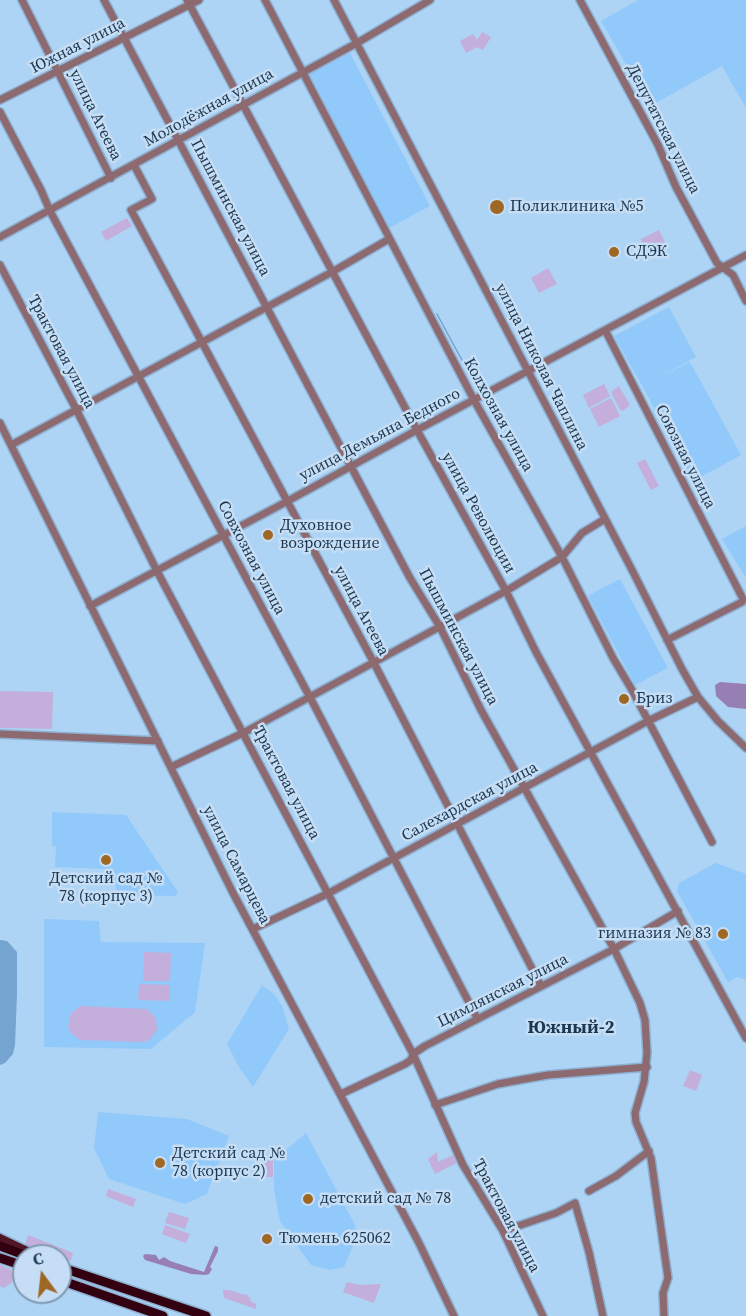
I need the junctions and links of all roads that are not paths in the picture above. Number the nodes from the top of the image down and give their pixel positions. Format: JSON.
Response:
{"nodes":[{"id":1,"x":22,"y":0,"type":"edge"},
{"id":2,"x":104,"y":0,"type":"edge"},
{"id":3,"x":200,"y":0,"type":"edge"},
{"id":4,"x":265,"y":0,"type":"edge"},
{"id":5,"x":334,"y":0,"type":"edge"},
{"id":6,"x":580,"y":0,"type":"edge"},
{"id":7,"x":426,"y":1,"type":"edge"},
{"id":8,"x":188,"y":2,"type":"edge"},
{"id":9,"x":124,"y":38,"type":"junction"},
{"id":10,"x":357,"y":43,"type":"junction"},
{"id":11,"x":59,"y":71,"type":"junction"},
{"id":12,"x":302,"y":72,"type":"junction"},
{"id":13,"x":0,"y":100,"type":"edge"},
{"id":14,"x":242,"y":105,"type":"junction"},
{"id":15,"x":0,"y":112,"type":"edge"},
{"id":16,"x":178,"y":140,"type":"junction"},
{"id":17,"x":134,"y":165,"type":"junction"},
{"id":18,"x":111,"y":178,"type":"junction"},
{"id":19,"x":50,"y":211,"type":"junction"},
{"id":20,"x":0,"y":237,"type":"edge"},
{"id":21,"x":389,"y":239,"type":"junction"},
{"id":22,"x":746,"y":255,"type":"edge"},
{"id":23,"x":0,"y":265,"type":"edge"},
{"id":24,"x":724,"y":267,"type":"junction"},
{"id":25,"x":332,"y":272,"type":"junction"},
{"id":26,"x":746,"y":301,"type":"edge"},
{"id":27,"x":267,"y":306,"type":"junction"},
{"id":28,"x":605,"y":330,"type":"junction"},
{"id":29,"x":203,"y":341,"type":"junction"},
{"id":30,"x":529,"y":372,"type":"junction"},
{"id":31,"x":139,"y":375,"type":"junction"},
{"id":32,"x":474,"y":400,"type":"junction"},
{"id":33,"x":76,"y":409,"type":"junction"},
{"id":34,"x":0,"y":423,"type":"edge"},
{"id":35,"x":417,"y":429,"type":"junction"},
{"id":36,"x":11,"y":445,"type":"junction"},
{"id":37,"x":351,"y":465,"type":"junction"},
{"id":38,"x":286,"y":502,"type":"junction"},
{"id":39,"x":605,"y":519,"type":"junction"},
{"id":40,"x":223,"y":536,"type":"junction"},
{"id":41,"x":562,"y":556,"type":"junction"},
{"id":42,"x":157,"y":571,"type":"junction"},
{"id":43,"x":506,"y":591,"type":"junction"},
{"id":44,"x":90,"y":606,"type":"junction"},
{"id":45,"x":440,"y":627,"type":"junction"},
{"id":46,"x":667,"y":640,"type":"junction"},
{"id":47,"x":374,"y":663,"type":"junction"},
{"id":48,"x":310,"y":697,"type":"junction"},
{"id":49,"x":698,"y":697,"type":"junction"},
{"id":50,"x":648,"y":721,"type":"junction"},
{"id":51,"x":243,"y":733,"type":"junction"},
{"id":52,"x":0,"y":734,"type":"edge"},
{"id":53,"x":737,"y":738,"type":"junction"},
{"id":54,"x":746,"y":739,"type":"edge"},
{"id":55,"x":158,"y":741,"type":"junction"},
{"id":56,"x":746,"y":748,"type":"edge"},
{"id":57,"x":591,"y":753,"type":"junction"},
{"id":58,"x":171,"y":767,"type":"junction"},
{"id":59,"x":525,"y":789,"type":"junction"},
{"id":60,"x":458,"y":825,"type":"junction"},
{"id":61,"x":712,"y":842,"type":"dead end"},
{"id":62,"x":394,"y":858,"type":"junction"},
{"id":63,"x":329,"y":893,"type":"junction"},
{"id":64,"x":678,"y":911,"type":"junction"},
{"id":65,"x":253,"y":929,"type":"junction"},
{"id":66,"x":614,"y":949,"type":"junction"},
{"id":67,"x":542,"y":986,"type":"junction"},
{"id":68,"x":477,"y":1018,"type":"junction"},
{"id":69,"x":746,"y":1038,"type":"edge"},
{"id":70,"x":413,"y":1054,"type":"junction"},
{"id":71,"x":647,"y":1067,"type":"junction"},
{"id":72,"x":341,"y":1094,"type":"junction"},
{"id":73,"x":435,"y":1105,"type":"junction"},
{"id":74,"x":649,"y":1151,"type":"junction"},
{"id":75,"x":589,"y":1191,"type":"dead end"},
{"id":76,"x":503,"y":1232,"type":"junction"},
{"id":77,"x":72,"y":1271,"type":"edge"},
{"id":78,"x":72,"y":1284,"type":"edge"},
{"id":79,"x":163,"y":1316,"type":"edge"},
{"id":80,"x":206,"y":1316,"type":"edge"},
{"id":81,"x":454,"y":1316,"type":"edge"},
{"id":82,"x":543,"y":1316,"type":"edge"},
{"id":83,"x":603,"y":1316,"type":"edge"},
{"id":84,"x":664,"y":1316,"type":"edge"}],
"edges":[{"from":1,"to":11,"type":"street","name":"улица Агеева"},
{"from":2,"to":9,"type":"street","name":"Пышминская улица"},
{"from":3,"to":8,"type":"street","name":"Южная улица"},
{"from":4,"to":12,"type":"street","name":"Колхозная улица"},
{"from":5,"to":10,"type":"street","name":"улица Николая Чаплина"},
{"from":6,"to":24,"type":"street","name":"Депутатская улица"},
{"from":7,"to":10,"type":"street","name":"Молодёжная улица"},
{"from":8,"to":9,"type":"street","name":"Южная улица"},
{"from":8,"to":14,"type":"street","name":"улица Революции"},
{"from":9,"to":11,"type":"street","name":"Южная улица"},
{"from":9,"to":16,"type":"street","name":"Пышминская улица"},
{"from":10,"to":12,"type":"street","name":"Молодёжная улица"},
{"from":10,"to":30,"type":"street","name":"улица Николая Чаплина"},
{"from":11,"to":13,"type":"street","name":"Южная улица"},
{"from":11,"to":18,"type":"street","name":"улица Агеева"},
{"from":12,"to":14,"type":"street","name":"Молодёжная улица"},
{"from":12,"to":21,"type":"street","name":"Колхозная улица"},
{"from":14,"to":16,"type":"street","name":"Молодёжная улица"},
{"from":14,"to":25,"type":"street","name":"улица Революции"},
{"from":15,"to":19,"type":"street","name":"Совхозная улица"},
{"from":16,"to":17,"type":"street","name":"Молодёжная улица"},
{"from":16,"to":27,"type":"street","name":"Пышминская улица"},
{"from":17,"to":18,"type":"street","name":"Молодёжная улица"},
{"from":17,"to":29,"type":"street","name":"улица Агеева"},
{"from":18,"to":19,"type":"street","name":"Молодёжная улица"},
{"from":19,"to":20,"type":"street","name":"Молодёжная улица"},
{"from":19,"to":31,"type":"street","name":"Совхозная улица"},
{"from":21,"to":25,"type":"street"},
{"from":21,"to":32,"type":"street","name":"Колхозная улица"},
{"from":22,"to":24,"type":"street","name":"улица Демьяна Бедного"},
{"from":23,"to":33,"type":"street","name":"Трактовая улица"},
{"from":24,"to":26,"type":"street","name":"Депутатская улица"},
{"from":24,"to":28,"type":"street","name":"улица Демьяна Бедного"},
{"from":25,"to":27,"type":"street"},
{"from":25,"to":35,"type":"street","name":"улица Революции"},
{"from":27,"to":29,"type":"street"},
{"from":27,"to":37,"type":"street","name":"Пышминская улица"},
{"from":28,"to":30,"type":"street","name":"улица Демьяна Бедного"},
{"from":28,"to":46,"type":"street","name":"Союзная улица"},
{"from":29,"to":31,"type":"street"},
{"from":29,"to":38,"type":"street","name":"улица Агеева"},
{"from":30,"to":32,"type":"street","name":"улица Демьяна Бедного"},
{"from":30,"to":39,"type":"street","name":"улица Николая Чаплина"},
{"from":31,"to":33,"type":"street"},
{"from":31,"to":40,"type":"street","name":"Совхозная улица"},
{"from":32,"to":35,"type":"street","name":"улица Демьяна Бедного"},
{"from":32,"to":41,"type":"street","name":"Колхозная улица"},
{"from":33,"to":36,"type":"street"},
{"from":33,"to":42,"type":"street","name":"Трактовая улица"},
{"from":34,"to":36,"type":"street","name":"улица Самарцева"},
{"from":35,"to":37,"type":"street","name":"улица Демьяна Бедного"},
{"from":35,"to":43,"type":"street","name":"улица Революции"},
{"from":36,"to":44,"type":"street","name":"улица Самарцева"},
{"from":37,"to":38,"type":"street","name":"улица Демьяна Бедного"},
{"from":37,"to":45,"type":"street","name":"Пышминская улица"},
{"from":38,"to":40,"type":"street","name":"улица Демьяна Бедного"},
{"from":38,"to":47,"type":"street","name":"улица Агеева"},
{"from":39,"to":41,"type":"street"},
{"from":39,"to":46,"type":"street","name":"улица Николая Чаплина"},
{"from":40,"to":42,"type":"street","name":"улица Демьяна Бедного"},
{"from":40,"to":48,"type":"street","name":"Совхозная улица"},
{"from":41,"to":43,"type":"street"},
{"from":41,"to":50,"type":"street","name":"Колхозная улица"},
{"from":42,"to":44,"type":"street","name":"улица Демьяна Бедного"},
{"from":42,"to":51,"type":"street","name":"Трактовая улица"},
{"from":43,"to":45,"type":"street"},
{"from":43,"to":57,"type":"street","name":"улица Революции"},
{"from":44,"to":55,"type":"street","name":"улица Самарцева"},
{"from":45,"to":47,"type":"street"},
{"from":45,"to":59,"type":"street","name":"Пышминская улица"},
{"from":46,"to":49,"type":"street","name":"улица Николая Чаплина"},
{"from":47,"to":48,"type":"street"},
{"from":47,"to":60,"type":"street","name":"улица Агеева"},
{"from":48,"to":51,"type":"street"},
{"from":48,"to":62,"type":"street","name":"Совхозная улица"},
{"from":49,"to":50,"type":"street","name":"Салехардская улица"},
{"from":49,"to":53,"type":"street","name":"улица Николая Чаплина"},
{"from":50,"to":57,"type":"street","name":"Салехардская улица"},
{"from":50,"to":61,"type":"street","name":"Колхозная улица"},
{"from":51,"to":58,"type":"street"},
{"from":51,"to":63,"type":"street","name":"Трактовая улица"},
{"from":52,"to":55,"type":"street"},
{"from":53,"to":54,"type":"street"},
{"from":53,"to":56,"type":"street","name":"улица Николая Чаплина"},
{"from":55,"to":58,"type":"street","name":"улица Самарцева"},
{"from":57,"to":59,"type":"street","name":"Салехардская улица"},
{"from":57,"to":64,"type":"street","name":"улица Революции"},
{"from":58,"to":65,"type":"street","name":"улица Самарцева"},
{"from":59,"to":60,"type":"street","name":"Салехардская улица"},
{"from":59,"to":66,"type":"street","name":"Пышминская улица"},
{"from":60,"to":62,"type":"street","name":"Салехардская улица"},
{"from":60,"to":67,"type":"street","name":"улица Агеева"},
{"from":62,"to":63,"type":"street","name":"Салехардская улица"},
{"from":62,"to":68,"type":"street","name":"Совхозная улица"},
{"from":63,"to":65,"type":"street","name":"Салехардская улица"},
{"from":63,"to":70,"type":"street","name":"Трактовая улица"},
{"from":64,"to":66,"type":"street","name":"Цимлянская улица"},
{"from":64,"to":69,"type":"street","name":"улица Революции"},
{"from":65,"to":72,"type":"street","name":"улица Самарцева"},
{"from":66,"to":67,"type":"street","name":"Цимлянская улица"},
{"from":66,"to":71,"type":"street","name":"Пышминская улица"},
{"from":67,"to":68,"type":"street","name":"Цимлянская улица"},
{"from":68,"to":70,"type":"street","name":"Цимлянская улица"},
{"from":70,"to":72,"type":"street","name":"Цимлянская улица"},
{"from":70,"to":73,"type":"street","name":"Трактовая улица"},
{"from":71,"to":73,"type":"street"},
{"from":71,"to":74,"type":"street","name":"Пышминская улица"},
{"from":72,"to":81,"type":"street","name":"улица Самарцева"},
{"from":73,"to":76,"type":"street","name":"Трактовая улица"},
{"from":74,"to":75,"type":"street"},
{"from":74,"to":84,"type":"street","name":"Пышминская улица"},
{"from":76,"to":82,"type":"street","name":"Трактовая улица"},
{"from":76,"to":83,"type":"street"},
{"from":77,"to":80,"type":"highway"},
{"from":78,"to":79,"type":"highway"}]}
